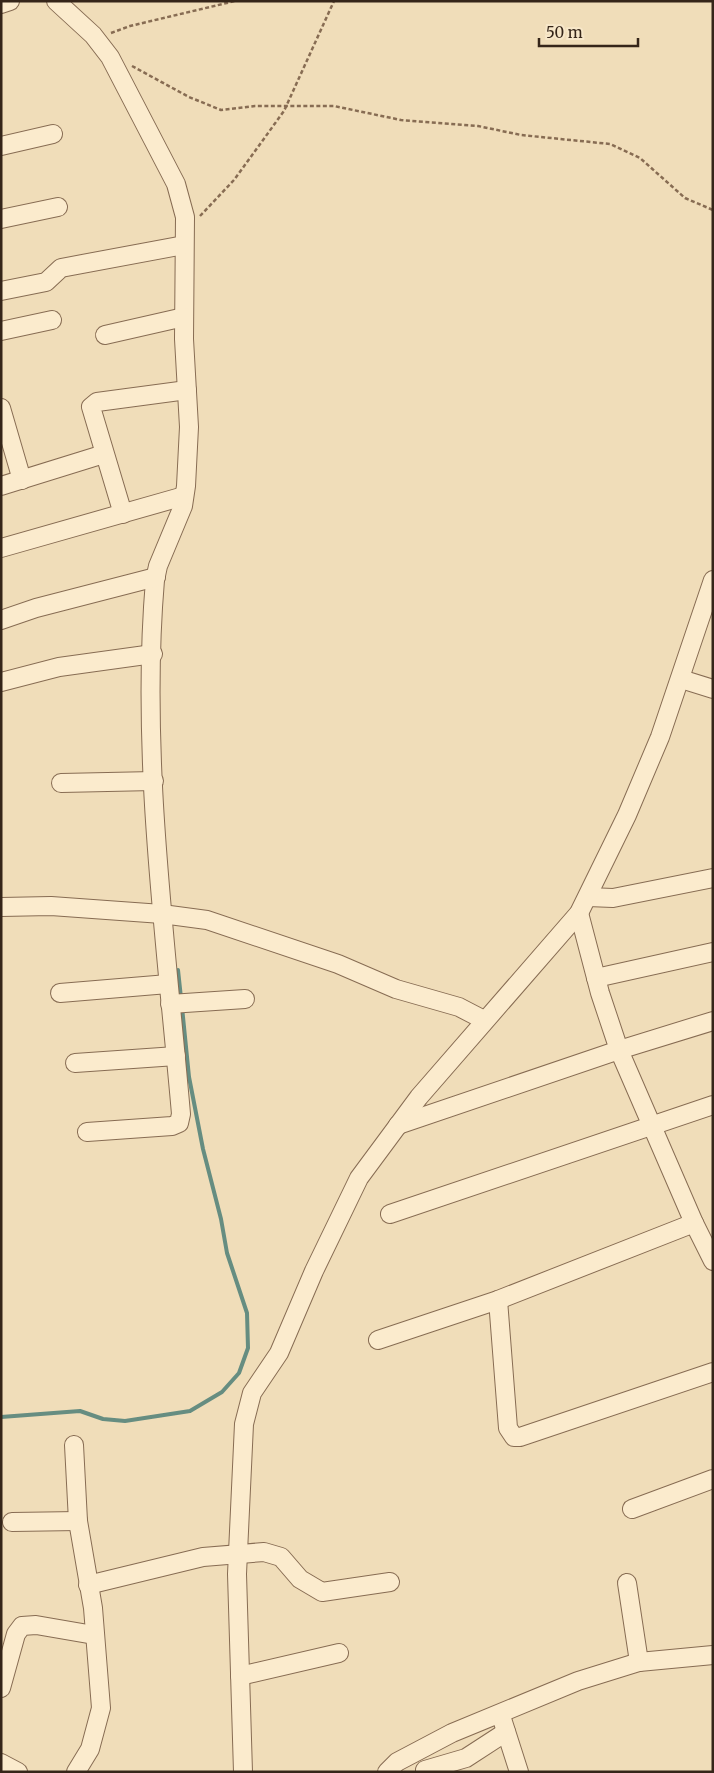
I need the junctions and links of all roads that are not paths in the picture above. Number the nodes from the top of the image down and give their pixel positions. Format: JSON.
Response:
{"nodes":[{"id":1,"x":10,"y":1,"type":"edge"},
{"id":2,"x":56,"y":1,"type":"edge"},
{"id":3,"x":1,"y":4,"type":"edge"},
{"id":4,"x":53,"y":134,"type":"dead end"},
{"id":5,"x":1,"y":146,"type":"edge"},
{"id":6,"x":58,"y":207,"type":"dead end"},
{"id":7,"x":1,"y":219,"type":"edge"},
{"id":8,"x":184,"y":237,"type":"junction"},
{"id":9,"x":1,"y":291,"type":"edge"},
{"id":10,"x":184,"y":317,"type":"junction"},
{"id":11,"x":52,"y":320,"type":"dead end"},
{"id":12,"x":1,"y":331,"type":"edge"},
{"id":13,"x":105,"y":336,"type":"dead end"},
{"id":14,"x":187,"y":390,"type":"junction"},
{"id":15,"x":1,"y":408,"type":"edge"},
{"id":16,"x":104,"y":454,"type":"junction"},
{"id":17,"x":22,"y":480,"type":"junction"},
{"id":18,"x":1,"y":486,"type":"edge"},
{"id":19,"x":184,"y":496,"type":"junction"},
{"id":20,"x":123,"y":514,"type":"junction"},
{"id":21,"x":1,"y":548,"type":"edge"},
{"id":22,"x":156,"y":577,"type":"junction"},
{"id":23,"x":713,"y":580,"type":"edge"},
{"id":24,"x":1,"y":620,"type":"edge"},
{"id":25,"x":153,"y":654,"type":"junction"},
{"id":26,"x":681,"y":679,"type":"junction"},
{"id":27,"x":1,"y":682,"type":"edge"},
{"id":28,"x":713,"y":689,"type":"edge"},
{"id":29,"x":154,"y":781,"type":"junction"},
{"id":30,"x":61,"y":783,"type":"dead end"},
{"id":31,"x":713,"y":878,"type":"edge"},
{"id":32,"x":588,"y":897,"type":"junction"},
{"id":33,"x":1,"y":906,"type":"edge"},
{"id":34,"x":579,"y":913,"type":"junction"},
{"id":35,"x":162,"y":914,"type":"junction"},
{"id":36,"x":713,"y":952,"type":"edge"},
{"id":37,"x":596,"y":978,"type":"junction"},
{"id":38,"x":168,"y":984,"type":"junction"},
{"id":39,"x":60,"y":993,"type":"dead end"},
{"id":40,"x":245,"y":999,"type":"dead end"},
{"id":41,"x":178,"y":1004,"type":"junction"},
{"id":42,"x":484,"y":1020,"type":"junction"},
{"id":43,"x":713,"y":1021,"type":"edge"},
{"id":44,"x":619,"y":1050,"type":"junction"},
{"id":45,"x":176,"y":1056,"type":"junction"},
{"id":46,"x":75,"y":1063,"type":"dead end"},
{"id":47,"x":713,"y":1105,"type":"edge"},
{"id":48,"x":398,"y":1125,"type":"junction"},
{"id":49,"x":653,"y":1126,"type":"junction"},
{"id":50,"x":86,"y":1132,"type":"dead end"},
{"id":51,"x":390,"y":1214,"type":"dead end"},
{"id":52,"x":694,"y":1223,"type":"junction"},
{"id":53,"x":707,"y":1238,"type":"edge"},
{"id":54,"x":713,"y":1261,"type":"edge"},
{"id":55,"x":498,"y":1300,"type":"junction"},
{"id":56,"x":378,"y":1340,"type":"dead end"},
{"id":57,"x":713,"y":1372,"type":"edge"},
{"id":58,"x":74,"y":1445,"type":"dead end"},
{"id":59,"x":713,"y":1478,"type":"edge"},
{"id":60,"x":632,"y":1509,"type":"dead end"},
{"id":61,"x":12,"y":1522,"type":"dead end"},
{"id":62,"x":78,"y":1522,"type":"junction"},
{"id":63,"x":238,"y":1553,"type":"junction"},
{"id":64,"x":390,"y":1582,"type":"dead end"},
{"id":65,"x":627,"y":1582,"type":"dead end"},
{"id":66,"x":88,"y":1585,"type":"junction"},
{"id":67,"x":94,"y":1635,"type":"junction"},
{"id":68,"x":338,"y":1653,"type":"dead end"},
{"id":69,"x":713,"y":1655,"type":"edge"},
{"id":70,"x":639,"y":1662,"type":"junction"},
{"id":71,"x":240,"y":1676,"type":"junction"},
{"id":72,"x":1,"y":1688,"type":"edge"},
{"id":73,"x":499,"y":1712,"type":"junction"},
{"id":74,"x":506,"y":1732,"type":"junction"},
{"id":75,"x":1,"y":1763,"type":"edge"},
{"id":76,"x":425,"y":1770,"type":"dead end"},
{"id":77,"x":18,"y":1772,"type":"edge"},
{"id":78,"x":76,"y":1772,"type":"edge"},
{"id":79,"x":244,"y":1772,"type":"edge"},
{"id":80,"x":387,"y":1772,"type":"edge"},
{"id":81,"x":519,"y":1772,"type":"edge"}],
"edges":[{"from":1,"to":3,"type":"street"},
{"from":2,"to":8,"type":"street"},
{"from":4,"to":5,"type":"street"},
{"from":6,"to":7,"type":"street"},
{"from":8,"to":9,"type":"street"},
{"from":8,"to":10,"type":"street"},
{"from":10,"to":13,"type":"street"},
{"from":10,"to":14,"type":"street"},
{"from":11,"to":12,"type":"street"},
{"from":14,"to":16,"type":"street"},
{"from":14,"to":19,"type":"street"},
{"from":15,"to":17,"type":"street"},
{"from":16,"to":17,"type":"street"},
{"from":16,"to":20,"type":"street"},
{"from":17,"to":18,"type":"street"},
{"from":19,"to":20,"type":"street"},
{"from":19,"to":22,"type":"street"},
{"from":20,"to":21,"type":"street"},
{"from":22,"to":24,"type":"street"},
{"from":22,"to":25,"type":"street"},
{"from":23,"to":26,"type":"street"},
{"from":25,"to":27,"type":"street"},
{"from":25,"to":29,"type":"street"},
{"from":26,"to":28,"type":"street"},
{"from":26,"to":32,"type":"street"},
{"from":29,"to":30,"type":"street"},
{"from":29,"to":35,"type":"street"},
{"from":31,"to":32,"type":"street"},
{"from":32,"to":34,"type":"street"},
{"from":33,"to":35,"type":"street"},
{"from":34,"to":37,"type":"street"},
{"from":34,"to":42,"type":"street"},
{"from":35,"to":38,"type":"street"},
{"from":35,"to":42,"type":"street"},
{"from":36,"to":37,"type":"street"},
{"from":37,"to":44,"type":"street"},
{"from":38,"to":39,"type":"street"},
{"from":38,"to":41,"type":"street"},
{"from":40,"to":41,"type":"street"},
{"from":41,"to":45,"type":"street"},
{"from":42,"to":48,"type":"street"},
{"from":43,"to":44,"type":"street"},
{"from":44,"to":48,"type":"street"},
{"from":44,"to":49,"type":"street"},
{"from":45,"to":46,"type":"street"},
{"from":45,"to":50,"type":"street"},
{"from":47,"to":49,"type":"street"},
{"from":48,"to":63,"type":"street"},
{"from":49,"to":51,"type":"street"},
{"from":49,"to":52,"type":"street"},
{"from":52,"to":53,"type":"street"},
{"from":52,"to":55,"type":"street"},
{"from":53,"to":54,"type":"street"},
{"from":55,"to":56,"type":"street"},
{"from":55,"to":57,"type":"street"},
{"from":58,"to":62,"type":"street"},
{"from":59,"to":60,"type":"street"},
{"from":61,"to":62,"type":"street"},
{"from":62,"to":66,"type":"street"},
{"from":63,"to":64,"type":"street"},
{"from":63,"to":66,"type":"street"},
{"from":63,"to":71,"type":"street"},
{"from":65,"to":70,"type":"street"},
{"from":66,"to":67,"type":"street"},
{"from":67,"to":72,"type":"street"},
{"from":67,"to":78,"type":"street"},
{"from":68,"to":71,"type":"street"},
{"from":69,"to":70,"type":"street"},
{"from":70,"to":73,"type":"street"},
{"from":71,"to":79,"type":"street"},
{"from":73,"to":74,"type":"street"},
{"from":73,"to":80,"type":"street"},
{"from":74,"to":76,"type":"street"},
{"from":74,"to":81,"type":"street"},
{"from":75,"to":77,"type":"street"}]}
